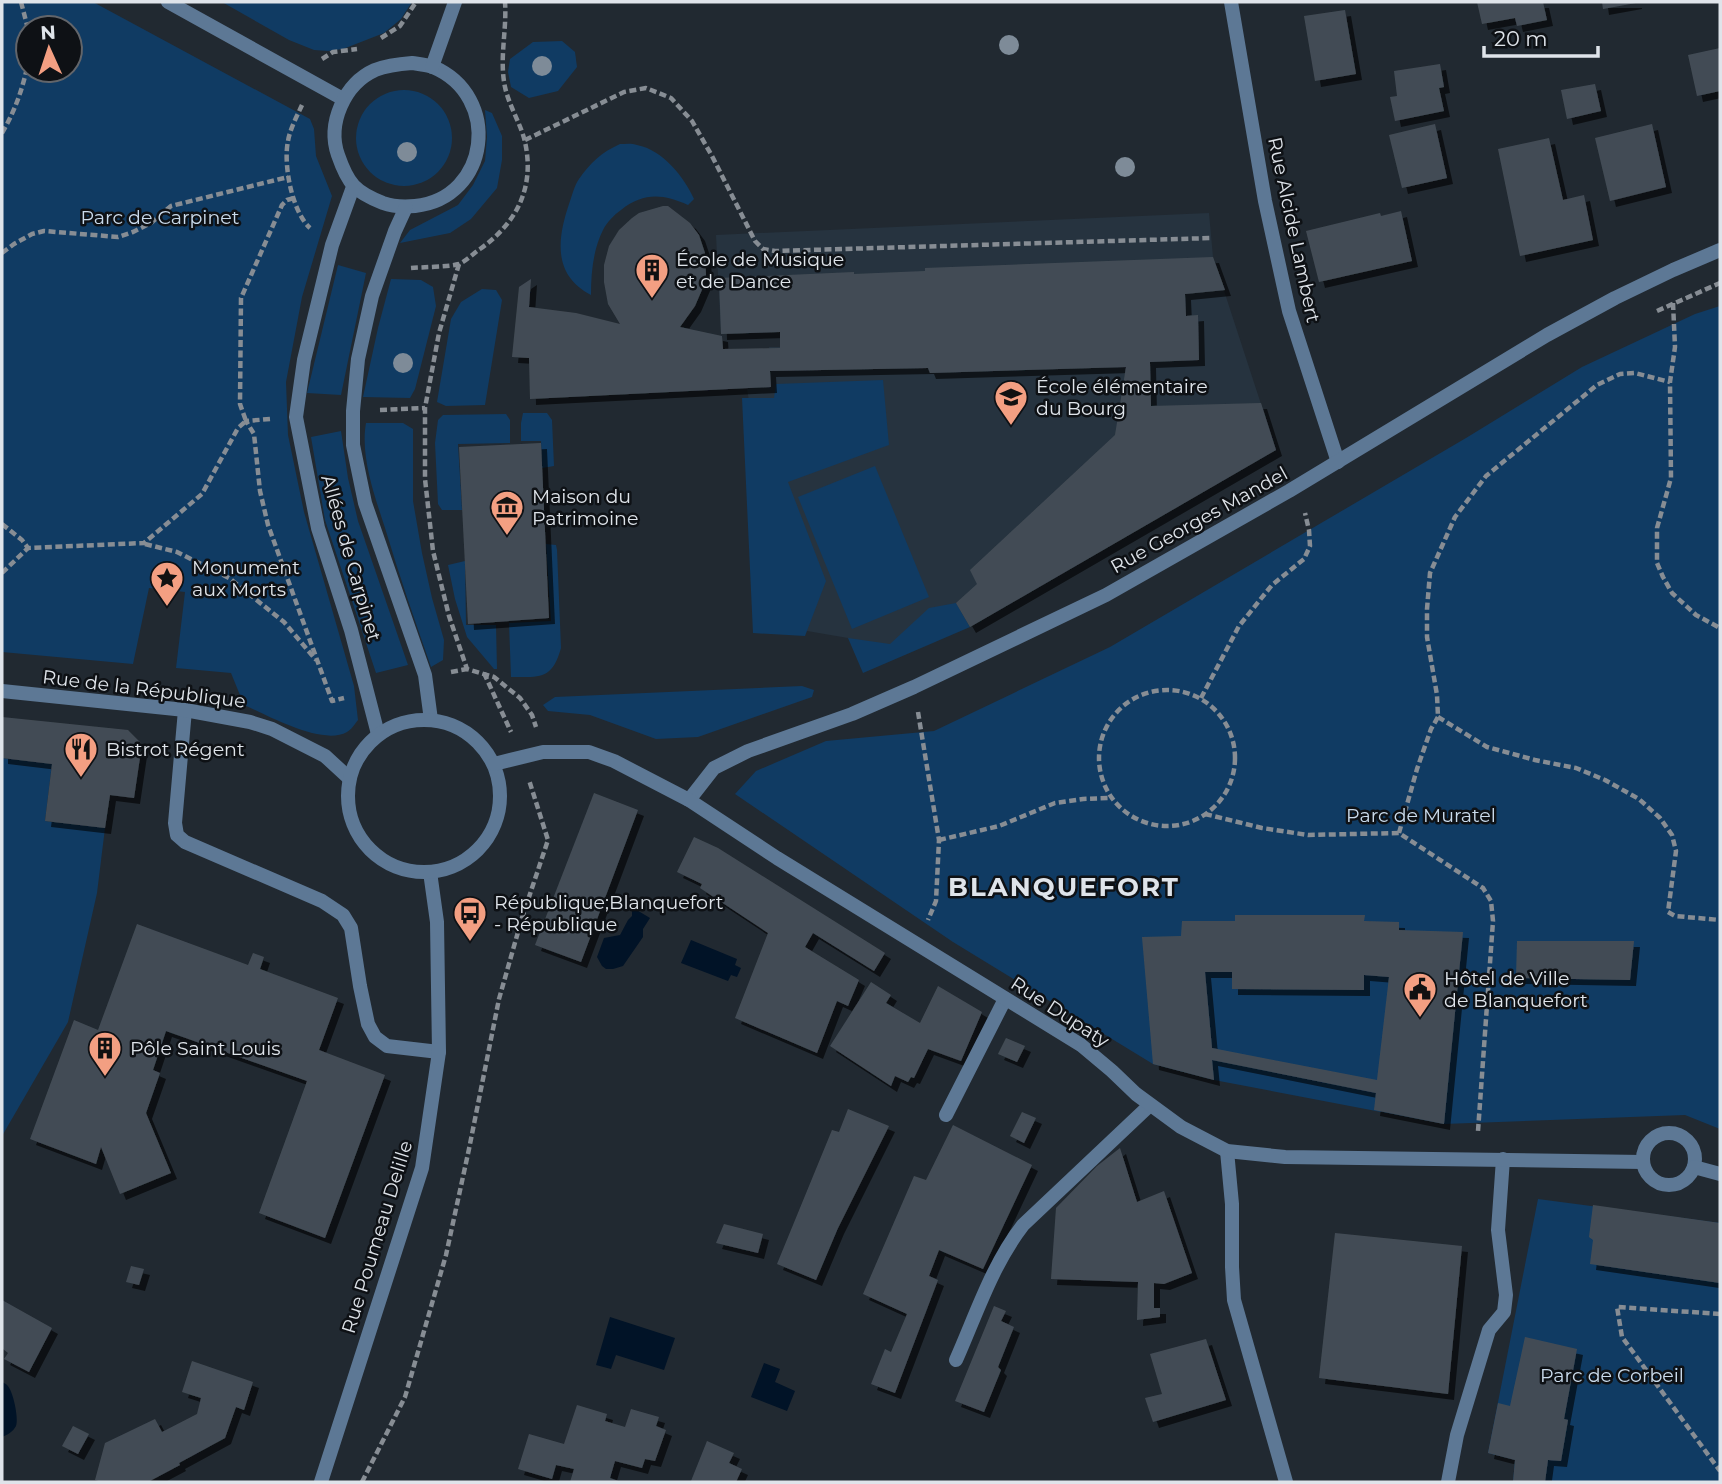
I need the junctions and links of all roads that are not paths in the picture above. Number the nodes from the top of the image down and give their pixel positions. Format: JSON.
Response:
{"nodes":[{"id":1,"x":168,"y":2,"type":"edge"},
{"id":2,"x":455,"y":2,"type":"edge"},
{"id":3,"x":1231,"y":2,"type":"edge"},
{"id":4,"x":432,"y":67,"type":"junction"},
{"id":5,"x":343,"y":99,"type":"junction"},
{"id":6,"x":352,"y":187,"type":"junction"},
{"id":7,"x":406,"y":207,"type":"junction"},
{"id":8,"x":1720,"y":250,"type":"edge"},
{"id":9,"x":1338,"y":462,"type":"junction"},
{"id":10,"x":2,"y":691,"type":"edge"},
{"id":11,"x":185,"y":710,"type":"junction"},
{"id":12,"x":431,"y":720,"type":"junction"},
{"id":13,"x":379,"y":734,"type":"junction"},
{"id":14,"x":494,"y":764,"type":"junction"},
{"id":15,"x":349,"y":778,"type":"junction"},
{"id":16,"x":689,"y":800,"type":"junction"},
{"id":17,"x":430,"y":872,"type":"junction"},
{"id":18,"x":1005,"y":999,"type":"junction"},
{"id":19,"x":439,"y":1052,"type":"junction"},
{"id":20,"x":1150,"y":1105,"type":"junction"},
{"id":21,"x":946,"y":1115,"type":"dead end"},
{"id":22,"x":1227,"y":1151,"type":"junction"},
{"id":23,"x":1503,"y":1159,"type":"junction"},
{"id":24,"x":1643,"y":1162,"type":"junction"},
{"id":25,"x":1695,"y":1167,"type":"junction"},
{"id":26,"x":1720,"y":1174,"type":"edge"},
{"id":27,"x":956,"y":1360,"type":"dead end"},
{"id":28,"x":321,"y":1482,"type":"edge"},
{"id":29,"x":1286,"y":1482,"type":"edge"},
{"id":30,"x":1448,"y":1482,"type":"edge"}],
"edges":[{"from":1,"to":5,"type":"street"},
{"from":2,"to":4,"type":"street"},
{"from":3,"to":9,"type":"street","name":"Rue Alcide Lambert"},
{"from":4,"to":5,"type":"street"},
{"from":4,"to":7,"type":"street"},
{"from":5,"to":6,"type":"street"},
{"from":6,"to":7,"type":"street"},
{"from":6,"to":13,"type":"street","name":"Allées de Carpinet"},
{"from":7,"to":12,"type":"street","name":"Allées de Carpinet"},
{"from":8,"to":9,"type":"street","name":"Rue Georges Mandel"},
{"from":9,"to":16,"type":"street","name":"Rue Georges Mandel"},
{"from":10,"to":11,"type":"street","name":"Rue de la République"},
{"from":11,"to":15,"type":"street","name":"Rue de la République"},
{"from":11,"to":19,"type":"street"},
{"from":12,"to":13,"type":"street"},
{"from":12,"to":14,"type":"street"},
{"from":13,"to":15,"type":"street"},
{"from":14,"to":16,"type":"street","name":"Rue Dupaty"},
{"from":14,"to":17,"type":"street"},
{"from":15,"to":17,"type":"street"},
{"from":16,"to":18,"type":"street","name":"Rue Dupaty"},
{"from":17,"to":19,"type":"street","name":"Rue Poumeau Delille"},
{"from":18,"to":20,"type":"street","name":"Rue Dupaty"},
{"from":18,"to":21,"type":"street"},
{"from":19,"to":28,"type":"street","name":"Rue Poumeau Delille"},
{"from":20,"to":22,"type":"street","name":"Rue Dupaty"},
{"from":20,"to":27,"type":"street"},
{"from":22,"to":23,"type":"street","name":"Rue Dupaty"},
{"from":22,"to":29,"type":"street"},
{"from":23,"to":24,"type":"street","name":"Rue Dupaty"},
{"from":23,"to":30,"type":"street"},
{"from":24,"to":25,"type":"street"},
{"from":24,"to":25,"type":"street"},
{"from":25,"to":26,"type":"street"}]}
